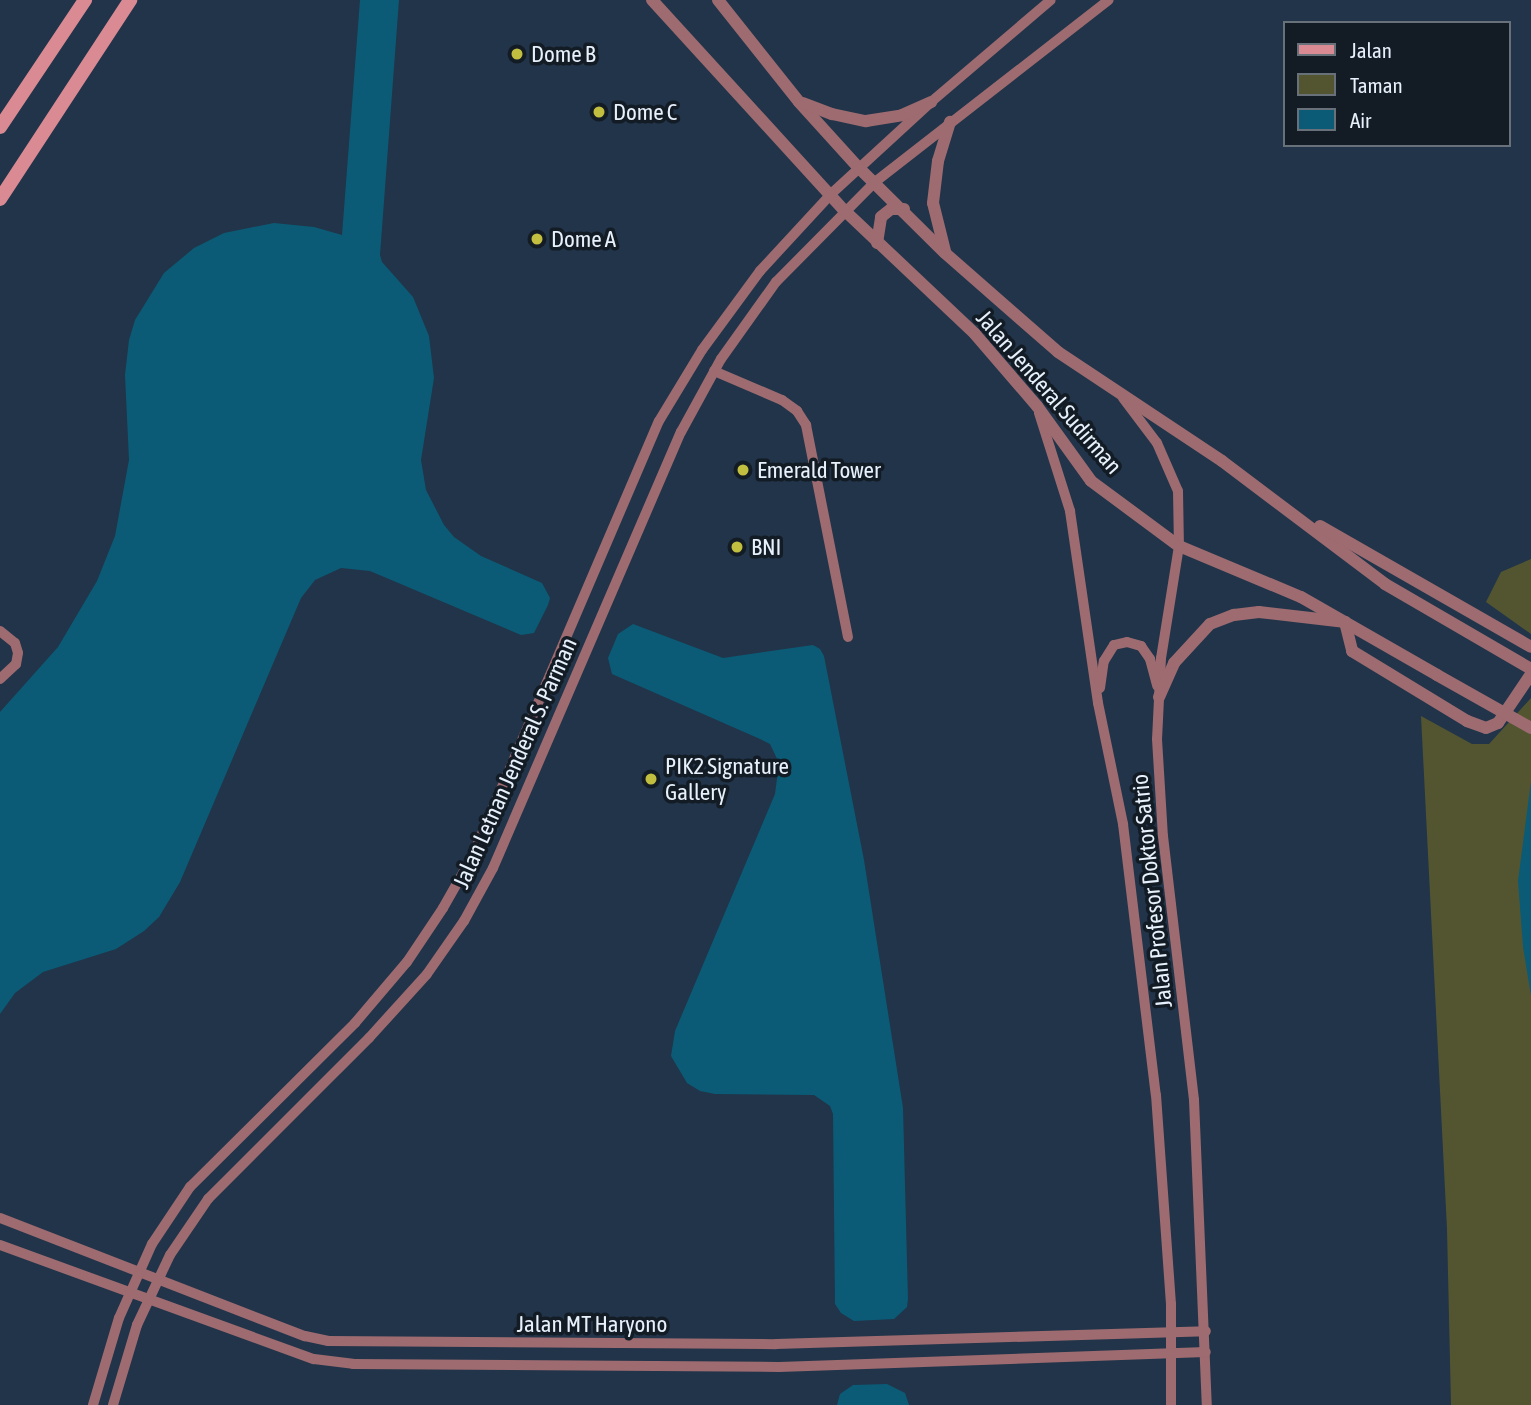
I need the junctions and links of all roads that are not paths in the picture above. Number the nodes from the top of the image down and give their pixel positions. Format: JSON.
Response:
{"nodes":[{"id":1,"x":85,"y":0,"type":"edge"},
{"id":2,"x":130,"y":0,"type":"edge"},
{"id":3,"x":652,"y":0,"type":"edge"},
{"id":4,"x":718,"y":0,"type":"edge"},
{"id":5,"x":1051,"y":0,"type":"edge"},
{"id":6,"x":1110,"y":0,"type":"edge"},
{"id":7,"x":799,"y":102,"type":"junction"},
{"id":8,"x":931,"y":102,"type":"junction"},
{"id":9,"x":950,"y":122,"type":"junction"},
{"id":10,"x":0,"y":127,"type":"edge"},
{"id":11,"x":858,"y":167,"type":"junction"},
{"id":12,"x":875,"y":182,"type":"junction"},
{"id":13,"x":831,"y":194,"type":"junction"},
{"id":14,"x":0,"y":199,"type":"edge"},
{"id":15,"x":904,"y":209,"type":"junction"},
{"id":16,"x":844,"y":210,"type":"junction"},
{"id":17,"x":877,"y":243,"type":"junction"},
{"id":18,"x":945,"y":253,"type":"junction"},
{"id":19,"x":714,"y":372,"type":"junction"},
{"id":20,"x":1118,"y":392,"type":"junction"},
{"id":21,"x":1037,"y":406,"type":"junction"},
{"id":22,"x":1260,"y":490,"type":"junction"},
{"id":23,"x":1179,"y":545,"type":"junction"},
{"id":24,"x":1345,"y":622,"type":"junction"},
{"id":25,"x":0,"y":631,"type":"edge"},
{"id":26,"x":848,"y":637,"type":"dead end"},
{"id":27,"x":1531,"y":646,"type":"edge"},
{"id":28,"x":1531,"y":672,"type":"edge"},
{"id":29,"x":0,"y":679,"type":"edge"},
{"id":30,"x":1159,"y":696,"type":"junction"},
{"id":31,"x":1098,"y":703,"type":"junction"},
{"id":32,"x":1531,"y":728,"type":"edge"},
{"id":33,"x":0,"y":1218,"type":"edge"},
{"id":34,"x":0,"y":1245,"type":"edge"},
{"id":35,"x":140,"y":1271,"type":"junction"},
{"id":36,"x":159,"y":1279,"type":"junction"},
{"id":37,"x":130,"y":1293,"type":"junction"},
{"id":38,"x":149,"y":1300,"type":"junction"},
{"id":39,"x":1206,"y":1331,"type":"junction"},
{"id":40,"x":1171,"y":1332,"type":"junction"},
{"id":41,"x":1206,"y":1352,"type":"junction"},
{"id":42,"x":1171,"y":1354,"type":"junction"},
{"id":43,"x":93,"y":1405,"type":"edge"},
{"id":44,"x":113,"y":1405,"type":"edge"},
{"id":45,"x":1171,"y":1405,"type":"edge"},
{"id":46,"x":1208,"y":1405,"type":"edge"}],
"edges":[{"from":1,"to":10,"type":"main road"},
{"from":2,"to":14,"type":"main road"},
{"from":3,"to":13,"type":"street","name":"Jalan Jenderal Sudirman"},
{"from":4,"to":7,"type":"street","name":"Jalan Jenderal Sudirman"},
{"from":5,"to":8,"type":"street","name":"Jalan Letnan Jenderal S. Parman"},
{"from":6,"to":9,"type":"street","name":"Jalan Letnan Jenderal S. Parman"},
{"from":7,"to":8,"type":"street"},
{"from":7,"to":11,"type":"street","name":"Jalan Jenderal Sudirman"},
{"from":8,"to":11,"type":"street","name":"Jalan Letnan Jenderal S. Parman"},
{"from":9,"to":12,"type":"street","name":"Jalan Letnan Jenderal S. Parman"},
{"from":9,"to":18,"type":"street"},
{"from":11,"to":12,"type":"street","name":"Jalan Jenderal Sudirman"},
{"from":11,"to":13,"type":"street","name":"Jalan Letnan Jenderal S. Parman"},
{"from":12,"to":15,"type":"street","name":"Jalan Jenderal Sudirman"},
{"from":12,"to":16,"type":"street","name":"Jalan Letnan Jenderal S. Parman"},
{"from":13,"to":16,"type":"street","name":"Jalan Jenderal Sudirman"},
{"from":13,"to":35,"type":"street","name":"Jalan Letnan Jenderal S. Parman"},
{"from":15,"to":17,"type":"street"},
{"from":15,"to":18,"type":"street","name":"Jalan Jenderal Sudirman"},
{"from":16,"to":17,"type":"street","name":"Jalan Jenderal Sudirman"},
{"from":16,"to":19,"type":"street","name":"Jalan Letnan Jenderal S. Parman"},
{"from":17,"to":21,"type":"street","name":"Jalan Jenderal Sudirman"},
{"from":18,"to":20,"type":"street","name":"Jalan Jenderal Sudirman"},
{"from":19,"to":26,"type":"street"},
{"from":19,"to":36,"type":"street","name":"Jalan Letnan Jenderal S. Parman"},
{"from":20,"to":22,"type":"street","name":"Jalan Jenderal Sudirman"},
{"from":20,"to":23,"type":"street","name":"Jalan Profesor Doktor Satrio"},
{"from":21,"to":23,"type":"street","name":"Jalan Jenderal Sudirman"},
{"from":21,"to":31,"type":"street","name":"Jalan Profesor Doktor Satrio"},
{"from":22,"to":27,"type":"street"},
{"from":22,"to":28,"type":"street","name":"Jalan Jenderal Sudirman"},
{"from":23,"to":24,"type":"street","name":"Jalan Jenderal Sudirman"},
{"from":23,"to":30,"type":"street","name":"Jalan Profesor Doktor Satrio"},
{"from":24,"to":28,"type":"street"},
{"from":24,"to":30,"type":"street"},
{"from":24,"to":32,"type":"street","name":"Jalan Jenderal Sudirman","bridge":true},
{"from":25,"to":29,"type":"street"},
{"from":30,"to":31,"type":"street"},
{"from":30,"to":39,"type":"street","name":"Jalan Profesor Doktor Satrio"},
{"from":31,"to":40,"type":"street","name":"Jalan Profesor Doktor Satrio"},
{"from":33,"to":35,"type":"street","name":"Jalan MT Haryono"},
{"from":34,"to":37,"type":"street","name":"Jalan MT Haryono"},
{"from":35,"to":36,"type":"street","name":"Jalan MT Haryono"},
{"from":35,"to":37,"type":"street","name":"Jalan Letnan Jenderal S. Parman"},
{"from":36,"to":38,"type":"street","name":"Jalan Letnan Jenderal S. Parman"},
{"from":36,"to":40,"type":"street","name":"Jalan MT Haryono"},
{"from":37,"to":38,"type":"street","name":"Jalan MT Haryono"},
{"from":37,"to":43,"type":"street","name":"Jalan Letnan Jenderal S. Parman"},
{"from":38,"to":42,"type":"street","name":"Jalan MT Haryono"},
{"from":38,"to":44,"type":"street","name":"Jalan Letnan Jenderal S. Parman"},
{"from":39,"to":40,"type":"street","name":"Jalan MT Haryono"},
{"from":39,"to":41,"type":"street","name":"Jalan Profesor Doktor Satrio"},
{"from":40,"to":42,"type":"street","name":"Jalan Profesor Doktor Satrio"},
{"from":41,"to":42,"type":"street","name":"Jalan MT Haryono"},
{"from":41,"to":46,"type":"street","name":"Jalan Profesor Doktor Satrio"},
{"from":42,"to":45,"type":"street","name":"Jalan Profesor Doktor Satrio"}]}
